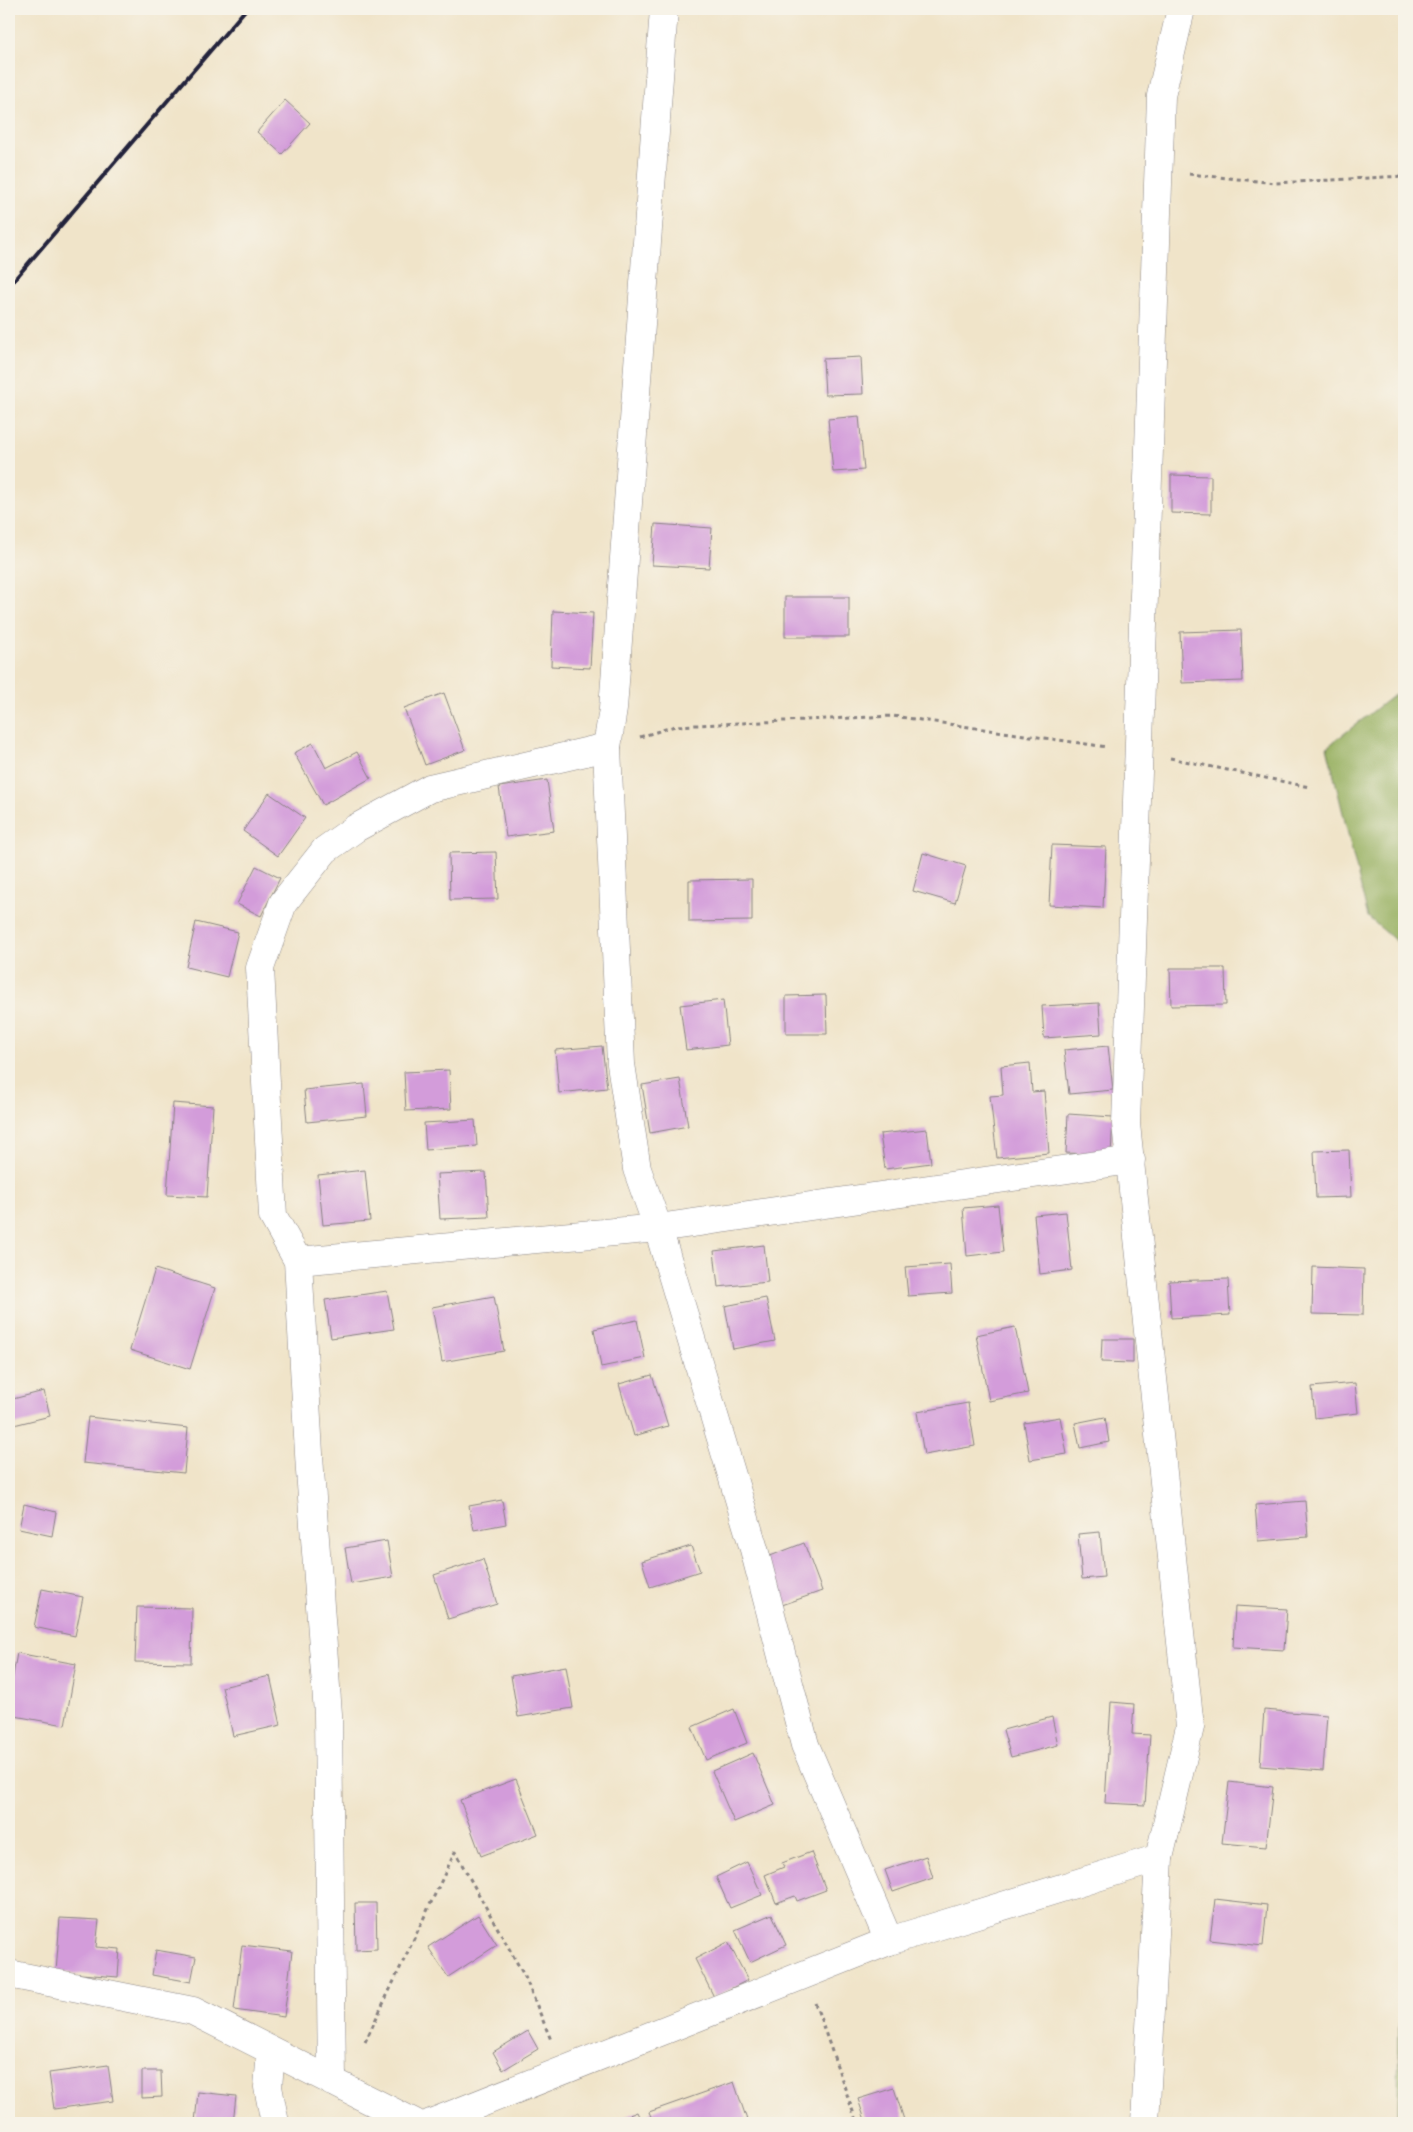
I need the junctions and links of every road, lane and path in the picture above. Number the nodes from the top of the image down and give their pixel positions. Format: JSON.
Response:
{"nodes":[{"id":1,"x":664,"y":9,"type":"edge"},
{"id":2,"x":1181,"y":9,"type":"edge"},
{"id":3,"x":1159,"y":171,"type":"junction"},
{"id":4,"x":1404,"y":176,"type":"edge"},
{"id":5,"x":607,"y":747,"type":"junction"},
{"id":6,"x":1139,"y":752,"type":"junction"},
{"id":7,"x":1309,"y":787,"type":"dead end"},
{"id":8,"x":1131,"y":1160,"type":"junction"},
{"id":9,"x":658,"y":1228,"type":"junction"},
{"id":10,"x":298,"y":1261,"type":"junction"},
{"id":11,"x":1158,"y":1858,"type":"junction"},
{"id":12,"x":889,"y":1941,"type":"junction"},
{"id":13,"x":9,"y":1974,"type":"edge"},
{"id":14,"x":805,"y":1974,"type":"junction"},
{"id":15,"x":364,"y":2044,"type":"dead end"},
{"id":16,"x":271,"y":2052,"type":"junction"},
{"id":17,"x":563,"y":2071,"type":"junction"},
{"id":18,"x":332,"y":2082,"type":"junction"},
{"id":19,"x":275,"y":2123,"type":"edge"},
{"id":20,"x":415,"y":2123,"type":"edge"},
{"id":21,"x":431,"y":2123,"type":"edge"},
{"id":22,"x":857,"y":2123,"type":"edge"},
{"id":23,"x":1145,"y":2123,"type":"edge"}],
"edges":[{"from":1,"to":5,"type":"street"},
{"from":2,"to":3,"type":"street"},
{"from":3,"to":4,"type":"path"},
{"from":3,"to":6,"type":"street"},
{"from":5,"to":6,"type":"path"},
{"from":5,"to":9,"type":"street"},
{"from":5,"to":10,"type":"street"},
{"from":6,"to":7,"type":"path"},
{"from":6,"to":8,"type":"street"},
{"from":8,"to":9,"type":"street"},
{"from":8,"to":11,"type":"street"},
{"from":9,"to":10,"type":"street"},
{"from":9,"to":12,"type":"street"},
{"from":10,"to":18,"type":"street"},
{"from":11,"to":12,"type":"street"},
{"from":11,"to":23,"type":"street"},
{"from":12,"to":14,"type":"street"},
{"from":13,"to":16,"type":"street"},
{"from":14,"to":17,"type":"street"},
{"from":14,"to":22,"type":"path"},
{"from":15,"to":17,"type":"path"},
{"from":16,"to":18,"type":"street"},
{"from":16,"to":19,"type":"street"},
{"from":17,"to":21,"type":"street"},
{"from":18,"to":20,"type":"street"}]}
